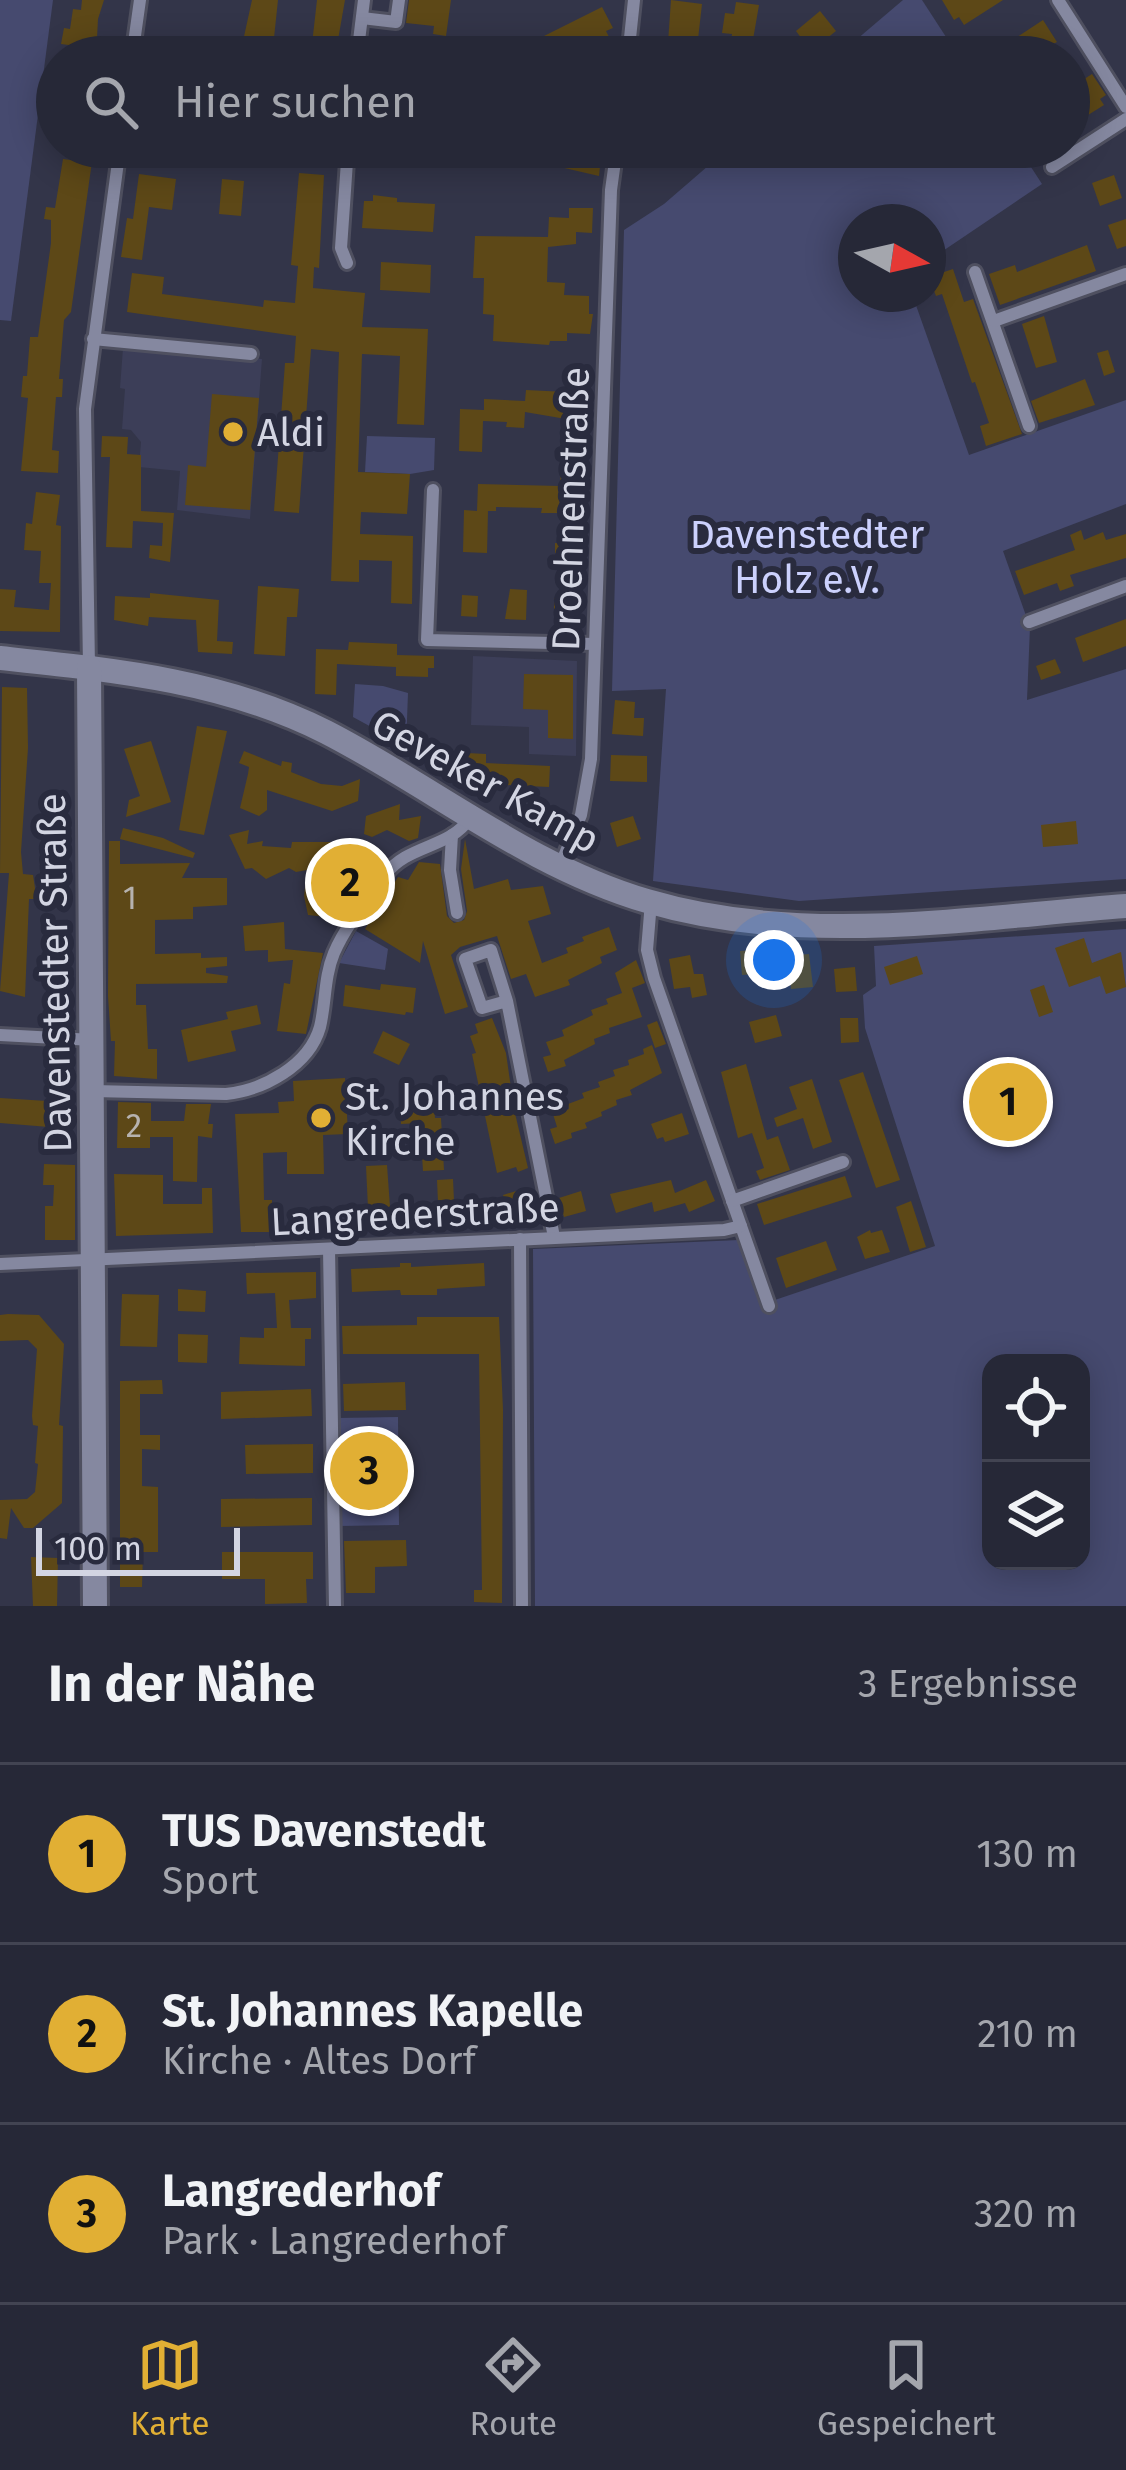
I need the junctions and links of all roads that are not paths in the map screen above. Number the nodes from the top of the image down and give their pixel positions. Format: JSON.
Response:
{"nodes":[{"id":1,"x":140,"y":0,"type":"edge"},
{"id":2,"x":364,"y":0,"type":"edge"},
{"id":3,"x":399,"y":0,"type":"edge"},
{"id":4,"x":634,"y":0,"type":"edge"},
{"id":5,"x":1058,"y":0,"type":"edge"},
{"id":6,"x":362,"y":17,"type":"junction"},
{"id":7,"x":136,"y":36,"type":"edge"},
{"id":8,"x":360,"y":36,"type":"edge"},
{"id":9,"x":630,"y":36,"type":"edge"},
{"id":10,"x":1081,"y":36,"type":"edge"},
{"id":11,"x":1090,"y":50,"type":"edge"},
{"id":12,"x":1126,"y":107,"type":"edge"},
{"id":13,"x":1126,"y":119,"type":"edge"},
{"id":14,"x":1090,"y":142,"type":"edge"},
{"id":15,"x":117,"y":168,"type":"edge"},
{"id":16,"x":347,"y":168,"type":"edge"},
{"id":17,"x":614,"y":168,"type":"edge"},
{"id":18,"x":347,"y":263,"type":"dead end"},
{"id":19,"x":975,"y":272,"type":"dead end"},
{"id":20,"x":1126,"y":274,"type":"edge"},
{"id":21,"x":994,"y":321,"type":"junction"},
{"id":22,"x":93,"y":339,"type":"junction"},
{"id":23,"x":251,"y":354,"type":"dead end"},
{"id":24,"x":1029,"y":426,"type":"dead end"},
{"id":25,"x":433,"y":490,"type":"dead end"},
{"id":26,"x":1126,"y":586,"type":"edge"},
{"id":27,"x":1029,"y":622,"type":"dead end"},
{"id":28,"x":595,"y":644,"type":"junction"},
{"id":29,"x":0,"y":658,"type":"edge"},
{"id":30,"x":96,"y":668,"type":"junction"},
{"id":31,"x":461,"y":827,"type":"junction"},
{"id":32,"x":558,"y":869,"type":"junction"},
{"id":33,"x":651,"y":902,"type":"junction"},
{"id":34,"x":1126,"y":906,"type":"edge"},
{"id":35,"x":457,"y":913,"type":"dead end"},
{"id":36,"x":507,"y":1001,"type":"junction"},
{"id":37,"x":0,"y":1035,"type":"edge"},
{"id":38,"x":93,"y":1040,"type":"junction"},
{"id":39,"x":93,"y":1091,"type":"junction"},
{"id":40,"x":843,"y":1162,"type":"dead end"},
{"id":41,"x":732,"y":1201,"type":"junction"},
{"id":42,"x":741,"y":1226,"type":"junction"},
{"id":43,"x":554,"y":1237,"type":"junction"},
{"id":44,"x":520,"y":1239,"type":"junction"},
{"id":45,"x":329,"y":1249,"type":"junction"},
{"id":46,"x":93,"y":1260,"type":"junction"},
{"id":47,"x":0,"y":1264,"type":"edge"},
{"id":48,"x":769,"y":1306,"type":"dead end"},
{"id":49,"x":95,"y":1606,"type":"edge"},
{"id":50,"x":335,"y":1606,"type":"edge"},
{"id":51,"x":522,"y":1606,"type":"edge"}],
"edges":[{"from":1,"to":7,"type":"street"},
{"from":2,"to":6,"type":"street"},
{"from":3,"to":6,"type":"street"},
{"from":4,"to":9,"type":"street"},
{"from":5,"to":10,"type":"street"},
{"from":6,"to":8,"type":"street"},
{"from":11,"to":12,"type":"street"},
{"from":13,"to":14,"type":"street"},
{"from":15,"to":22,"type":"street","name":"Davenstedter Straße"},
{"from":16,"to":18,"type":"street"},
{"from":17,"to":28,"type":"street","name":"Droehnenstraße"},
{"from":19,"to":21,"type":"street"},
{"from":20,"to":21,"type":"street"},
{"from":21,"to":24,"type":"street"},
{"from":22,"to":23,"type":"street"},
{"from":22,"to":30,"type":"street","name":"Davenstedter Straße"},
{"from":25,"to":28,"type":"street"},
{"from":26,"to":27,"type":"street"},
{"from":28,"to":32,"type":"street","name":"Droehnenstraße"},
{"from":29,"to":30,"type":"street","name":"Geveker Kamp"},
{"from":30,"to":31,"type":"street","name":"Geveker Kamp"},
{"from":30,"to":38,"type":"street","name":"Davenstedter Straße"},
{"from":31,"to":32,"type":"street","name":"Geveker Kamp"},
{"from":31,"to":35,"type":"street"},
{"from":31,"to":39,"type":"street"},
{"from":32,"to":33,"type":"street","name":"Geveker Kamp"},
{"from":33,"to":34,"type":"street","name":"Geveker Kamp"},
{"from":33,"to":41,"type":"street"},
{"from":36,"to":36,"type":"street"},
{"from":36,"to":43,"type":"street"},
{"from":37,"to":38,"type":"street"},
{"from":38,"to":39,"type":"street","name":"Davenstedter Straße"},
{"from":39,"to":46,"type":"street","name":"Davenstedter Straße"},
{"from":40,"to":41,"type":"street"},
{"from":41,"to":42,"type":"street"},
{"from":42,"to":43,"type":"street","name":"Langrederstraße"},
{"from":42,"to":48,"type":"street"},
{"from":43,"to":44,"type":"street","name":"Langrederstraße"},
{"from":44,"to":45,"type":"street","name":"Langrederstraße"},
{"from":44,"to":51,"type":"street"},
{"from":45,"to":46,"type":"street","name":"Langrederstraße"},
{"from":45,"to":50,"type":"street"},
{"from":46,"to":47,"type":"street","name":"Langrederstraße"},
{"from":46,"to":49,"type":"street","name":"Davenstedter Straße"}]}
